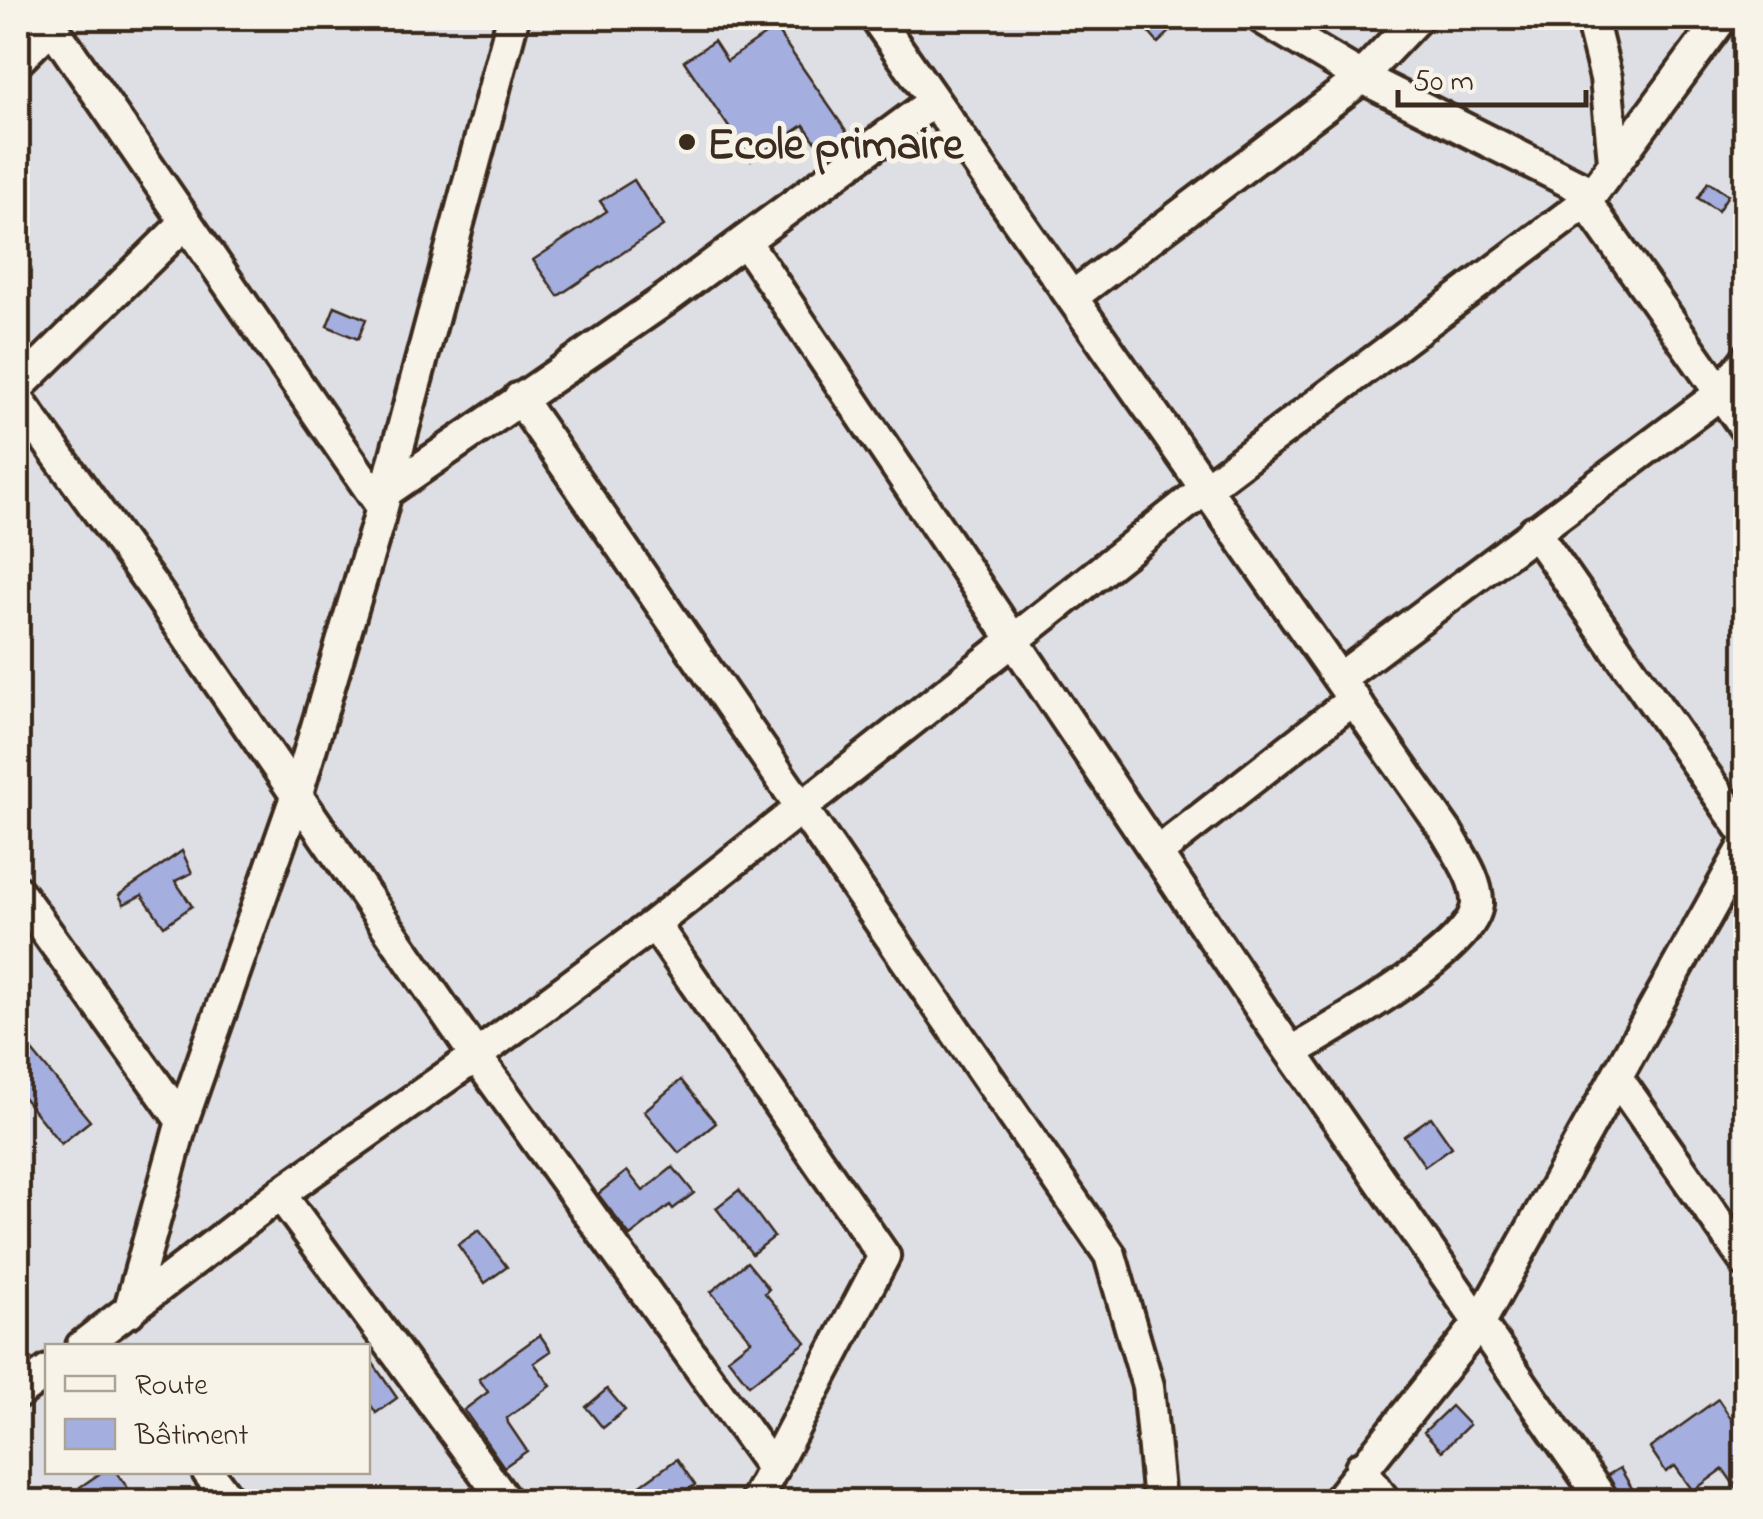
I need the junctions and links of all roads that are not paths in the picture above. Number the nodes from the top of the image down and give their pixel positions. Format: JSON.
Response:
{"nodes":[{"id":1,"x":513,"y":18,"type":"edge"},
{"id":2,"x":876,"y":18,"type":"edge"},
{"id":3,"x":1262,"y":18,"type":"edge"},
{"id":4,"x":1417,"y":18,"type":"edge"},
{"id":5,"x":1592,"y":18,"type":"edge"},
{"id":6,"x":1722,"y":18,"type":"edge"},
{"id":7,"x":49,"y":22,"type":"edge"},
{"id":8,"x":18,"y":60,"type":"edge"},
{"id":9,"x":1361,"y":77,"type":"junction"},
{"id":10,"x":934,"y":101,"type":"junction"},
{"id":11,"x":1614,"y":160,"type":"junction"},
{"id":12,"x":1589,"y":198,"type":"junction"},
{"id":13,"x":186,"y":222,"type":"junction"},
{"id":14,"x":746,"y":241,"type":"junction"},
{"id":15,"x":1072,"y":297,"type":"junction"},
{"id":16,"x":1746,"y":360,"type":"edge"},
{"id":17,"x":18,"y":387,"type":"edge"},
{"id":18,"x":1720,"y":394,"type":"junction"},
{"id":19,"x":519,"y":398,"type":"junction"},
{"id":20,"x":18,"y":400,"type":"edge"},
{"id":21,"x":1746,"y":429,"type":"edge"},
{"id":22,"x":1206,"y":488,"type":"junction"},
{"id":23,"x":384,"y":500,"type":"junction"},
{"id":24,"x":1534,"y":531,"type":"junction"},
{"id":25,"x":1016,"y":642,"type":"junction"},
{"id":26,"x":1347,"y":689,"type":"junction"},
{"id":27,"x":297,"y":794,"type":"junction"},
{"id":28,"x":800,"y":807,"type":"junction"},
{"id":29,"x":1746,"y":834,"type":"edge"},
{"id":30,"x":1746,"y":844,"type":"edge"},
{"id":31,"x":1157,"y":853,"type":"junction"},
{"id":32,"x":18,"y":892,"type":"edge"},
{"id":33,"x":654,"y":924,"type":"junction"},
{"id":34,"x":1292,"y":1052,"type":"junction"},
{"id":35,"x":476,"y":1056,"type":"junction"},
{"id":36,"x":1617,"y":1078,"type":"junction"},
{"id":37,"x":182,"y":1121,"type":"junction"},
{"id":38,"x":280,"y":1194,"type":"junction"},
{"id":39,"x":1746,"y":1262,"type":"edge"},
{"id":40,"x":1480,"y":1322,"type":"junction"},
{"id":41,"x":109,"y":1334,"type":"edge"},
{"id":42,"x":45,"y":1374,"type":"edge"},
{"id":43,"x":18,"y":1393,"type":"edge"},
{"id":44,"x":1362,"y":1468,"type":"junction"},
{"id":45,"x":773,"y":1469,"type":"junction"},
{"id":46,"x":209,"y":1474,"type":"edge"},
{"id":47,"x":230,"y":1502,"type":"edge"},
{"id":48,"x":506,"y":1502,"type":"edge"},
{"id":49,"x":755,"y":1502,"type":"edge"},
{"id":50,"x":1159,"y":1502,"type":"edge"},
{"id":51,"x":1336,"y":1502,"type":"edge"},
{"id":52,"x":1385,"y":1502,"type":"edge"},
{"id":53,"x":1604,"y":1502,"type":"edge"}],
"edges":[{"from":1,"to":23,"type":"street"},
{"from":2,"to":10,"type":"street"},
{"from":3,"to":9,"type":"street"},
{"from":4,"to":9,"type":"street"},
{"from":5,"to":11,"type":"street"},
{"from":6,"to":11,"type":"street"},
{"from":7,"to":8,"type":"street"},
{"from":7,"to":13,"type":"street"},
{"from":9,"to":12,"type":"street"},
{"from":9,"to":15,"type":"street"},
{"from":10,"to":14,"type":"street"},
{"from":10,"to":15,"type":"street"},
{"from":11,"to":12,"type":"street"},
{"from":12,"to":18,"type":"street"},
{"from":12,"to":22,"type":"street"},
{"from":13,"to":17,"type":"street"},
{"from":13,"to":23,"type":"street"},
{"from":14,"to":19,"type":"street"},
{"from":14,"to":25,"type":"street"},
{"from":15,"to":22,"type":"street"},
{"from":16,"to":18,"type":"street"},
{"from":18,"to":21,"type":"street"},
{"from":18,"to":24,"type":"street"},
{"from":19,"to":23,"type":"street"},
{"from":19,"to":28,"type":"street"},
{"from":20,"to":27,"type":"street"},
{"from":22,"to":25,"type":"street"},
{"from":22,"to":26,"type":"street"},
{"from":23,"to":27,"type":"street"},
{"from":24,"to":26,"type":"street"},
{"from":24,"to":29,"type":"street"},
{"from":25,"to":28,"type":"street"},
{"from":25,"to":31,"type":"street"},
{"from":26,"to":31,"type":"street"},
{"from":26,"to":34,"type":"street"},
{"from":27,"to":35,"type":"street"},
{"from":27,"to":37,"type":"street"},
{"from":28,"to":33,"type":"street"},
{"from":28,"to":50,"type":"street"},
{"from":30,"to":36,"type":"street"},
{"from":31,"to":34,"type":"street"},
{"from":32,"to":37,"type":"street"},
{"from":33,"to":35,"type":"street"},
{"from":33,"to":45,"type":"street"},
{"from":34,"to":40,"type":"street"},
{"from":35,"to":38,"type":"street"},
{"from":35,"to":45,"type":"street"},
{"from":36,"to":39,"type":"street"},
{"from":36,"to":40,"type":"street"},
{"from":37,"to":41,"type":"street"},
{"from":38,"to":41,"type":"street"},
{"from":38,"to":48,"type":"street"},
{"from":40,"to":44,"type":"street"},
{"from":40,"to":53,"type":"street"},
{"from":42,"to":43,"type":"street"},
{"from":44,"to":51,"type":"street"},
{"from":44,"to":52,"type":"street"},
{"from":45,"to":49,"type":"street"},
{"from":46,"to":47,"type":"street"}]}
